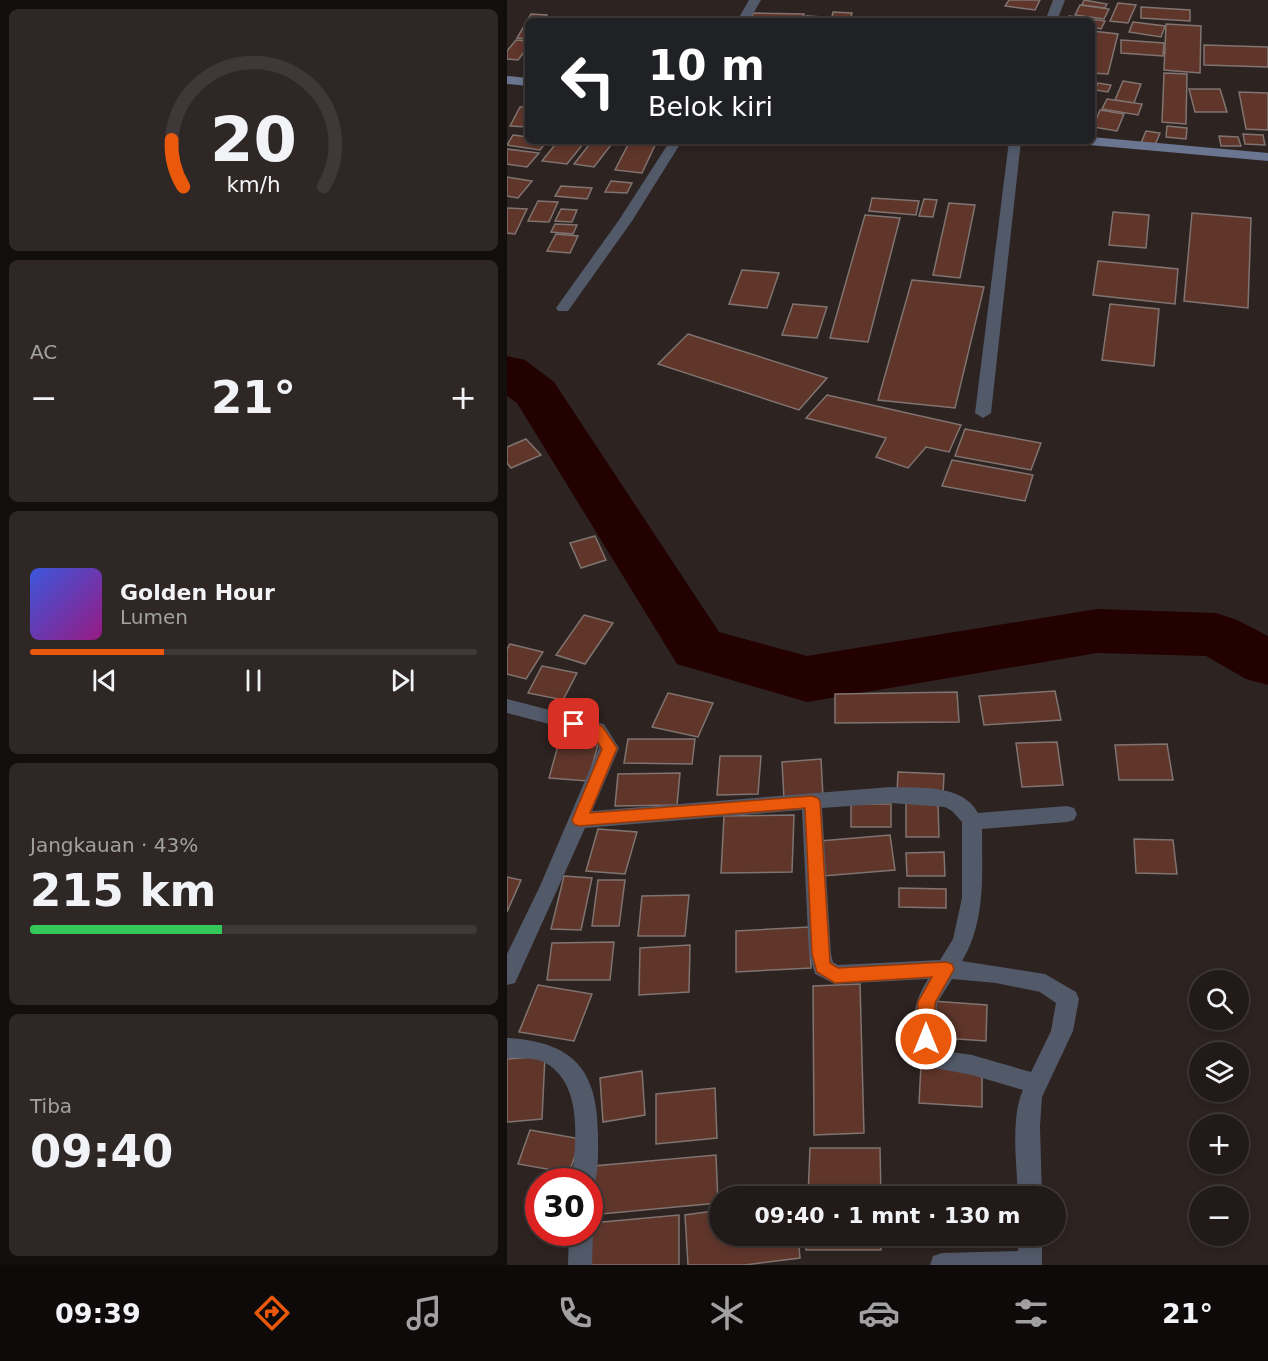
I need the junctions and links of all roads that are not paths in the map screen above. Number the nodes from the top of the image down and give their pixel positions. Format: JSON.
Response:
{"nodes":[{"id":1,"x":755,"y":0,"type":"edge"},
{"id":2,"x":1059,"y":0,"type":"edge"},
{"id":3,"x":745,"y":18,"type":"edge"},
{"id":4,"x":1052,"y":18,"type":"edge"},
{"id":5,"x":507,"y":81,"type":"edge"},
{"id":6,"x":525,"y":82,"type":"edge"},
{"id":7,"x":1095,"y":142,"type":"edge"},
{"id":8,"x":674,"y":144,"type":"edge"},
{"id":9,"x":1015,"y":144,"type":"edge"},
{"id":10,"x":1268,"y":157,"type":"edge"},
{"id":11,"x":563,"y":309,"type":"dead end"},
{"id":12,"x":983,"y":413,"type":"dead end"},
{"id":13,"x":507,"y":706,"type":"edge"},
{"id":14,"x":812,"y":802,"type":"junction"},
{"id":15,"x":1067,"y":814,"type":"dead end"},
{"id":16,"x":579,"y":820,"type":"junction"},
{"id":17,"x":972,"y":822,"type":"junction"},
{"id":18,"x":946,"y":969,"type":"junction"},
{"id":19,"x":507,"y":976,"type":"edge"},
{"id":20,"x":507,"y":1048,"type":"edge"},
{"id":21,"x":1038,"y":1084,"type":"junction"},
{"id":22,"x":585,"y":1168,"type":"edge"},
{"id":23,"x":1030,"y":1186,"type":"edge"},
{"id":24,"x":581,"y":1246,"type":"edge"},
{"id":25,"x":1030,"y":1246,"type":"edge"},
{"id":26,"x":1030,"y":1264,"type":"edge"},
{"id":27,"x":580,"y":1265,"type":"edge"},
{"id":28,"x":942,"y":1265,"type":"edge"}],
"edges":[{"from":1,"to":3,"type":"street"},
{"from":2,"to":4,"type":"street"},
{"from":5,"to":6,"type":"main road"},
{"from":7,"to":10,"type":"main road"},
{"from":8,"to":11,"type":"street"},
{"from":9,"to":12,"type":"street"},
{"from":13,"to":16,"type":"street"},
{"from":14,"to":16,"type":"street"},
{"from":14,"to":17,"type":"street"},
{"from":14,"to":18,"type":"street"},
{"from":15,"to":17,"type":"street"},
{"from":16,"to":19,"type":"street"},
{"from":17,"to":18,"type":"street"},
{"from":18,"to":21,"type":"street"},
{"from":18,"to":21,"type":"street"},
{"from":20,"to":22,"type":"street"},
{"from":21,"to":23,"type":"street"},
{"from":24,"to":27,"type":"street"},
{"from":25,"to":26,"type":"street"},
{"from":26,"to":28,"type":"street"}]}
